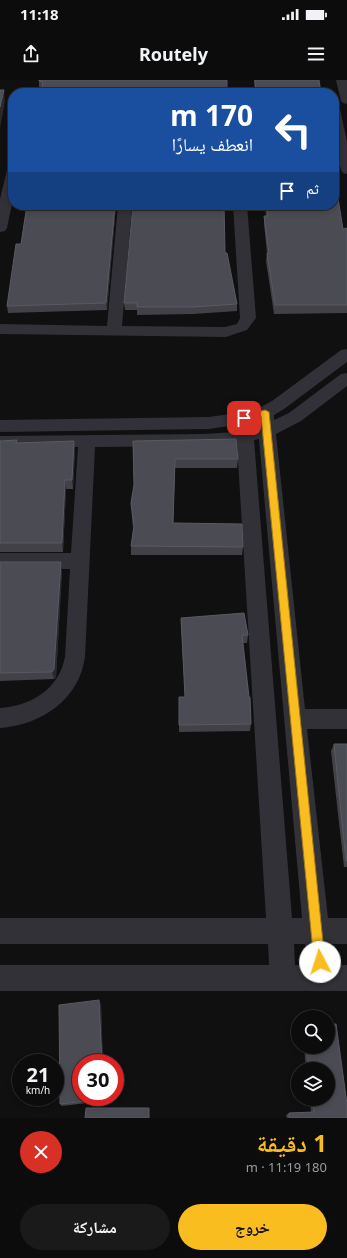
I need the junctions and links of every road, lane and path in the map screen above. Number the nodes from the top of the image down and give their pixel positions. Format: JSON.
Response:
{"nodes":[{"id":1,"x":342,"y":80,"type":"edge"},
{"id":2,"x":347,"y":101,"type":"edge"},
{"id":3,"x":339,"y":127,"type":"edge"},
{"id":4,"x":344,"y":145,"type":"edge"},
{"id":5,"x":347,"y":170,"type":"edge"},
{"id":6,"x":8,"y":192,"type":"edge"},
{"id":7,"x":125,"y":210,"type":"edge"},
{"id":8,"x":240,"y":210,"type":"edge"},
{"id":9,"x":0,"y":228,"type":"edge"},
{"id":10,"x":0,"y":329,"type":"edge"},
{"id":11,"x":114,"y":331,"type":"junction"},
{"id":12,"x":347,"y":354,"type":"edge"},
{"id":13,"x":347,"y":378,"type":"edge"},
{"id":14,"x":266,"y":422,"type":"junction"},
{"id":15,"x":0,"y":426,"type":"edge"},
{"id":16,"x":244,"y":427,"type":"junction"},
{"id":17,"x":0,"y":442,"type":"edge"},
{"id":18,"x":88,"y":442,"type":"junction"},
{"id":19,"x":0,"y":561,"type":"edge"},
{"id":20,"x":81,"y":561,"type":"junction"},
{"id":21,"x":0,"y":718,"type":"edge"},
{"id":22,"x":296,"y":719,"type":"junction"},
{"id":23,"x":347,"y":719,"type":"edge"},
{"id":24,"x":0,"y":931,"type":"edge"},
{"id":25,"x":280,"y":931,"type":"junction"},
{"id":26,"x":317,"y":931,"type":"junction"},
{"id":27,"x":347,"y":931,"type":"edge"},
{"id":28,"x":0,"y":978,"type":"edge"},
{"id":29,"x":283,"y":978,"type":"junction"},
{"id":30,"x":321,"y":978,"type":"junction"},
{"id":31,"x":347,"y":978,"type":"edge"}],
"edges":[{"from":1,"to":2,"type":"street"},
{"from":3,"to":4,"type":"street"},
{"from":4,"to":5,"type":"street"},
{"from":6,"to":9,"type":"street"},
{"from":7,"to":11,"type":"street"},
{"from":8,"to":11,"type":"street"},
{"from":10,"to":11,"type":"street"},
{"from":12,"to":14,"type":"street"},
{"from":13,"to":14,"type":"street"},
{"from":14,"to":16,"type":"street"},
{"from":14,"to":22,"type":"street"},
{"from":15,"to":16,"type":"street"},
{"from":16,"to":18,"type":"street"},
{"from":16,"to":25,"type":"street"},
{"from":17,"to":18,"type":"street"},
{"from":18,"to":20,"type":"street"},
{"from":19,"to":20,"type":"street"},
{"from":20,"to":21,"type":"street"},
{"from":22,"to":23,"type":"street"},
{"from":22,"to":26,"type":"street"},
{"from":24,"to":25,"type":"street"},
{"from":25,"to":26,"type":"street"},
{"from":25,"to":29,"type":"street"},
{"from":26,"to":27,"type":"street"},
{"from":26,"to":30,"type":"street"},
{"from":28,"to":29,"type":"street"},
{"from":29,"to":30,"type":"street"},
{"from":30,"to":31,"type":"street"}]}
